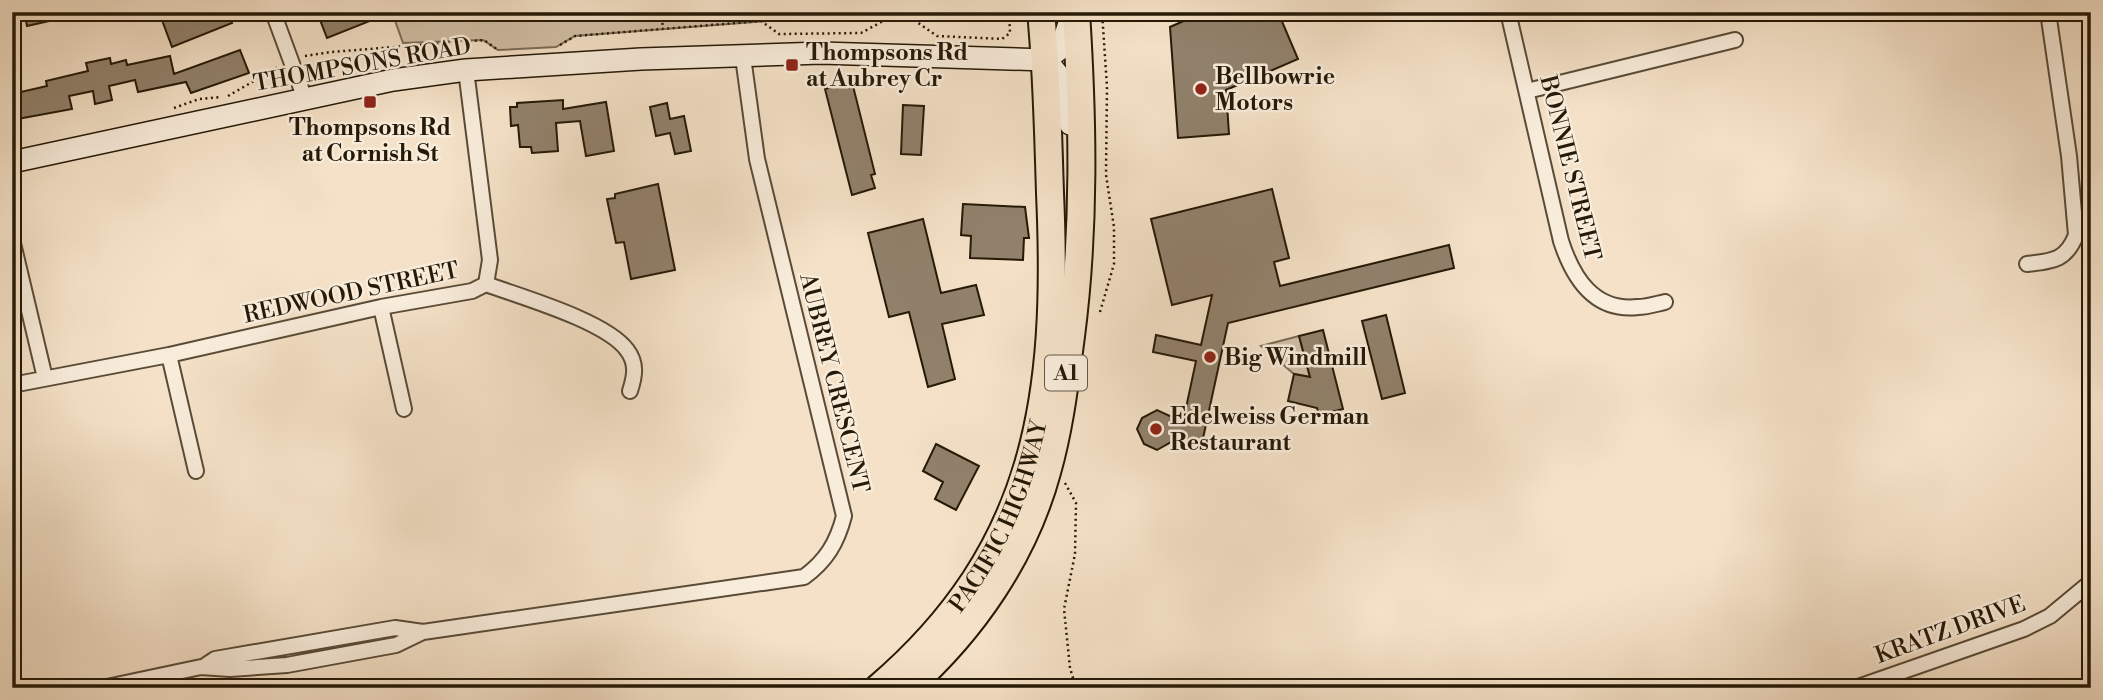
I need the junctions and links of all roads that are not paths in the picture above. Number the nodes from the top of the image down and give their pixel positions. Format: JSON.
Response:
{"nodes":[{"id":1,"x":272,"y":12,"type":"edge"},
{"id":2,"x":1041,"y":12,"type":"edge"},
{"id":3,"x":1074,"y":12,"type":"edge"},
{"id":4,"x":1508,"y":12,"type":"edge"},
{"id":5,"x":2048,"y":12,"type":"edge"},
{"id":6,"x":1735,"y":40,"type":"dead end"},
{"id":7,"x":743,"y":57,"type":"junction"},
{"id":8,"x":1046,"y":60,"type":"junction"},
{"id":9,"x":466,"y":70,"type":"junction"},
{"id":10,"x":1527,"y":91,"type":"junction"},
{"id":11,"x":305,"y":99,"type":"junction"},
{"id":12,"x":12,"y":162,"type":"edge"},
{"id":13,"x":1082,"y":188,"type":"junction"},
{"id":14,"x":12,"y":239,"type":"edge"},
{"id":15,"x":2027,"y":264,"type":"dead end"},
{"id":16,"x":486,"y":284,"type":"junction"},
{"id":17,"x":1665,"y":302,"type":"dead end"},
{"id":18,"x":381,"y":307,"type":"junction"},
{"id":19,"x":169,"y":355,"type":"junction"},
{"id":20,"x":45,"y":378,"type":"junction"},
{"id":21,"x":12,"y":385,"type":"edge"},
{"id":22,"x":630,"y":391,"type":"dead end"},
{"id":23,"x":404,"y":409,"type":"dead end"},
{"id":24,"x":196,"y":471,"type":"dead end"},
{"id":25,"x":2091,"y":582,"type":"edge"},
{"id":26,"x":102,"y":688,"type":"edge"},
{"id":27,"x":878,"y":688,"type":"edge"},
{"id":28,"x":908,"y":688,"type":"edge"},
{"id":29,"x":1855,"y":688,"type":"edge"}],
"edges":[{"from":1,"to":11,"type":"street"},
{"from":2,"to":8,"type":"highway","name":"PACIFIC HIGHWAY","number":"A1"},
{"from":3,"to":8,"type":"street"},
{"from":3,"to":13,"type":"highway","name":"PACIFIC HIGHWAY","number":"A1"},
{"from":4,"to":10,"type":"street","name":"BONNIE STREET"},
{"from":5,"to":15,"type":"street"},
{"from":6,"to":10,"type":"street"},
{"from":7,"to":8,"type":"street","name":"THOMPSONS ROAD"},
{"from":7,"to":9,"type":"street","name":"THOMPSONS ROAD"},
{"from":7,"to":26,"type":"street","name":"AUBREY CRESCENT"},
{"from":8,"to":13,"type":"street","name":"PACIFIC HIGHWAY"},
{"from":8,"to":27,"type":"highway","name":"PACIFIC HIGHWAY","number":"A1"},
{"from":9,"to":11,"type":"street","name":"THOMPSONS ROAD"},
{"from":9,"to":16,"type":"street","name":"REDWOOD STREET"},
{"from":10,"to":17,"type":"street","name":"BONNIE STREET"},
{"from":11,"to":12,"type":"street","name":"THOMPSONS ROAD"},
{"from":13,"to":28,"type":"highway","name":"PACIFIC HIGHWAY","number":"A1"},
{"from":14,"to":20,"type":"street"},
{"from":16,"to":18,"type":"street","name":"REDWOOD STREET"},
{"from":16,"to":22,"type":"street"},
{"from":18,"to":19,"type":"street","name":"REDWOOD STREET"},
{"from":18,"to":23,"type":"street"},
{"from":19,"to":20,"type":"street","name":"REDWOOD STREET"},
{"from":19,"to":24,"type":"street"},
{"from":20,"to":21,"type":"street","name":"REDWOOD STREET"},
{"from":25,"to":29,"type":"street","name":"KRATZ DRIVE"}]}
